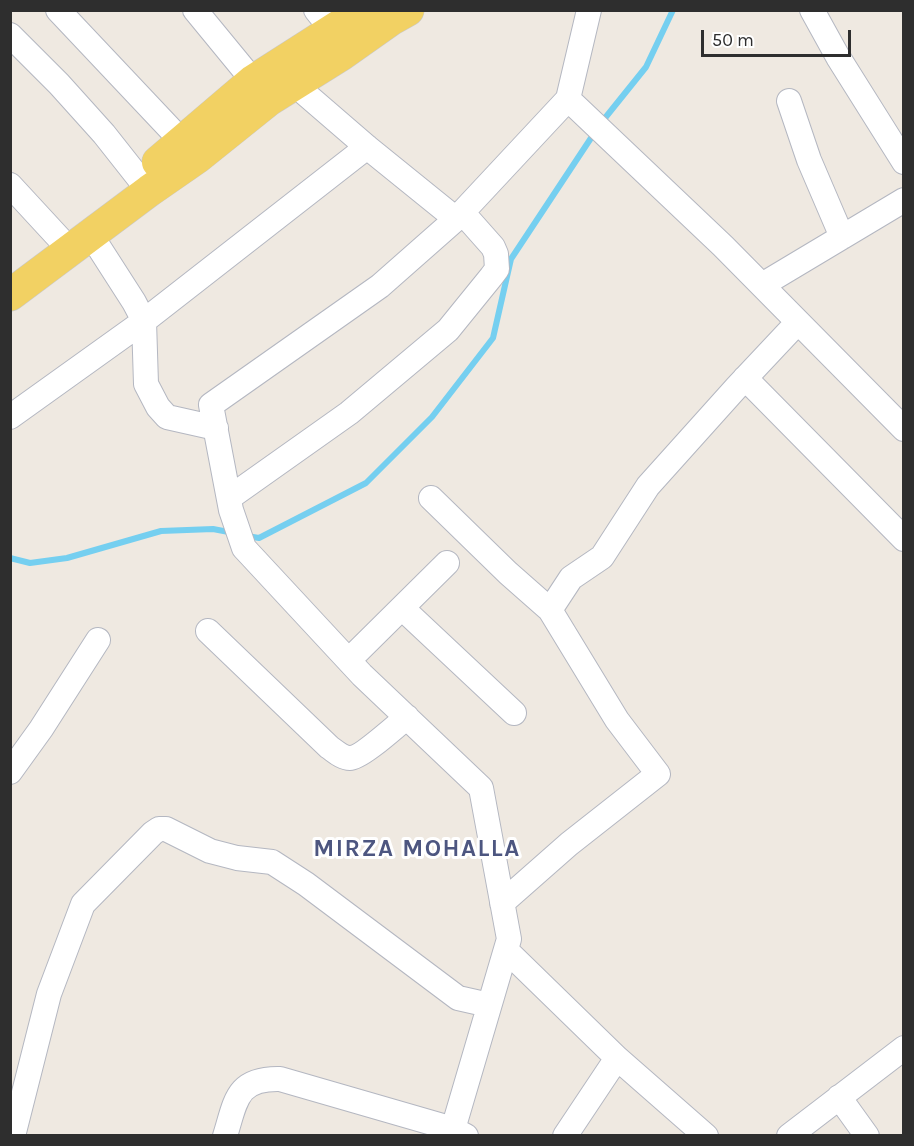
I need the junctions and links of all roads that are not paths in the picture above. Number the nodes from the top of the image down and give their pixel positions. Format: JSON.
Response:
{"nodes":[{"id":1,"x":58,"y":10,"type":"edge"},
{"id":2,"x":195,"y":10,"type":"edge"},
{"id":3,"x":364,"y":10,"type":"edge"},
{"id":4,"x":408,"y":10,"type":"edge"},
{"id":5,"x":589,"y":10,"type":"edge"},
{"id":6,"x":812,"y":10,"type":"edge"},
{"id":7,"x":330,"y":32,"type":"edge"},
{"id":8,"x":10,"y":35,"type":"edge"},
{"id":9,"x":272,"y":88,"type":"junction"},
{"id":10,"x":568,"y":99,"type":"junction"},
{"id":11,"x":789,"y":101,"type":"dead end"},
{"id":12,"x":367,"y":147,"type":"junction"},
{"id":13,"x":190,"y":150,"type":"junction"},
{"id":14,"x":903,"y":162,"type":"edge"},
{"id":15,"x":10,"y":185,"type":"edge"},
{"id":16,"x":144,"y":185,"type":"junction"},
{"id":17,"x":903,"y":200,"type":"edge"},
{"id":18,"x":459,"y":216,"type":"junction"},
{"id":19,"x":842,"y":237,"type":"junction"},
{"id":20,"x":74,"y":241,"type":"junction"},
{"id":21,"x":762,"y":285,"type":"junction"},
{"id":22,"x":11,"y":289,"type":"edge"},
{"id":23,"x":144,"y":321,"type":"junction"},
{"id":24,"x":798,"y":322,"type":"junction"},
{"id":25,"x":745,"y":378,"type":"junction"},
{"id":26,"x":10,"y":417,"type":"edge"},
{"id":27,"x":216,"y":428,"type":"junction"},
{"id":28,"x":903,"y":429,"type":"edge"},
{"id":29,"x":431,"y":498,"type":"dead end"},
{"id":30,"x":230,"y":504,"type":"junction"},
{"id":31,"x":903,"y":539,"type":"edge"},
{"id":32,"x":447,"y":563,"type":"dead end"},
{"id":33,"x":402,"y":608,"type":"junction"},
{"id":34,"x":550,"y":610,"type":"junction"},
{"id":35,"x":208,"y":631,"type":"dead end"},
{"id":36,"x":98,"y":640,"type":"dead end"},
{"id":37,"x":349,"y":660,"type":"junction"},
{"id":38,"x":514,"y":713,"type":"dead end"},
{"id":39,"x":407,"y":717,"type":"junction"},
{"id":40,"x":10,"y":772,"type":"edge"},
{"id":41,"x":502,"y":903,"type":"junction"},
{"id":42,"x":506,"y":950,"type":"junction"},
{"id":43,"x":489,"y":1005,"type":"junction"},
{"id":44,"x":903,"y":1048,"type":"edge"},
{"id":45,"x":617,"y":1058,"type":"junction"},
{"id":46,"x":839,"y":1097,"type":"junction"},
{"id":47,"x":693,"y":1131,"type":"edge"},
{"id":48,"x":456,"y":1133,"type":"edge"},
{"id":49,"x":13,"y":1136,"type":"edge"},
{"id":50,"x":225,"y":1136,"type":"edge"},
{"id":51,"x":565,"y":1136,"type":"edge"},
{"id":52,"x":789,"y":1136,"type":"edge"},
{"id":53,"x":867,"y":1136,"type":"edge"}],
"edges":[{"from":1,"to":13,"type":"street"},
{"from":2,"to":9,"type":"street"},
{"from":3,"to":7,"type":"main road"},
{"from":4,"to":7,"type":"main road"},
{"from":5,"to":10,"type":"street"},
{"from":6,"to":14,"type":"street"},
{"from":7,"to":9,"type":"main road"},
{"from":7,"to":9,"type":"main road"},
{"from":8,"to":16,"type":"street"},
{"from":9,"to":12,"type":"street"},
{"from":9,"to":13,"type":"main road"},
{"from":10,"to":18,"type":"street"},
{"from":10,"to":21,"type":"street"},
{"from":11,"to":19,"type":"street"},
{"from":12,"to":18,"type":"street"},
{"from":12,"to":23,"type":"street"},
{"from":13,"to":16,"type":"main road"},
{"from":15,"to":20,"type":"street"},
{"from":16,"to":20,"type":"main road"},
{"from":17,"to":19,"type":"street"},
{"from":18,"to":27,"type":"street"},
{"from":18,"to":30,"type":"street"},
{"from":19,"to":21,"type":"street"},
{"from":20,"to":22,"type":"main road"},
{"from":20,"to":23,"type":"street"},
{"from":21,"to":24,"type":"street"},
{"from":23,"to":26,"type":"street"},
{"from":23,"to":27,"type":"street"},
{"from":24,"to":25,"type":"street"},
{"from":24,"to":28,"type":"street"},
{"from":25,"to":31,"type":"street"},
{"from":25,"to":34,"type":"street"},
{"from":27,"to":30,"type":"street"},
{"from":29,"to":34,"type":"street"},
{"from":30,"to":37,"type":"street"},
{"from":32,"to":33,"type":"street"},
{"from":33,"to":37,"type":"street"},
{"from":33,"to":38,"type":"street"},
{"from":34,"to":41,"type":"street"},
{"from":35,"to":39,"type":"street"},
{"from":36,"to":40,"type":"street"},
{"from":37,"to":39,"type":"street"},
{"from":39,"to":41,"type":"street"},
{"from":41,"to":42,"type":"street"},
{"from":42,"to":43,"type":"street"},
{"from":42,"to":45,"type":"street"},
{"from":43,"to":48,"type":"street"},
{"from":43,"to":49,"type":"street"},
{"from":44,"to":46,"type":"street"},
{"from":45,"to":47,"type":"street"},
{"from":45,"to":51,"type":"street"},
{"from":46,"to":52,"type":"street"},
{"from":46,"to":53,"type":"street"},
{"from":48,"to":50,"type":"street"}]}
